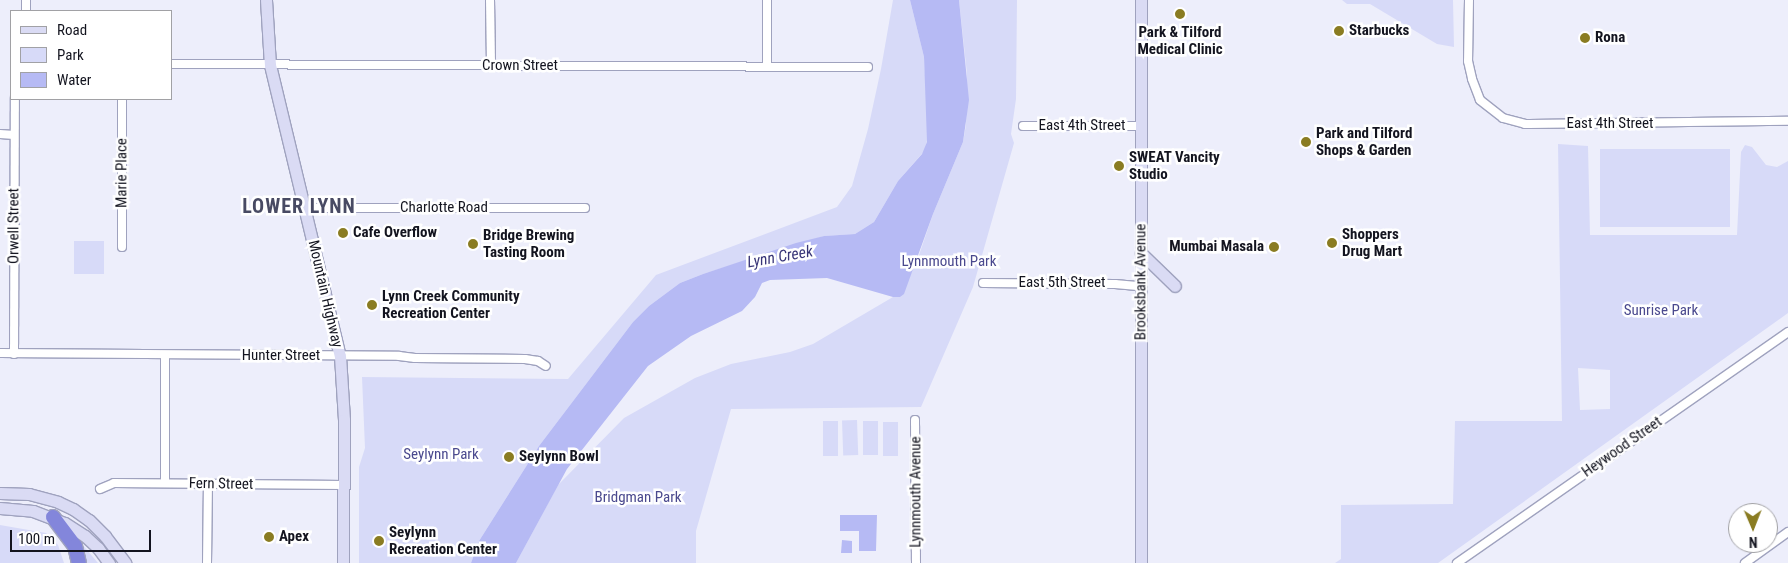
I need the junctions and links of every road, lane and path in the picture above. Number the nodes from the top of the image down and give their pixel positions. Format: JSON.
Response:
{"nodes":[{"id":1,"x":266,"y":0,"type":"edge"},
{"id":2,"x":490,"y":0,"type":"edge"},
{"id":3,"x":767,"y":0,"type":"edge"},
{"id":4,"x":1141,"y":0,"type":"edge"},
{"id":5,"x":1469,"y":0,"type":"edge"},
{"id":6,"x":172,"y":64,"type":"edge"},
{"id":7,"x":270,"y":65,"type":"junction"},
{"id":8,"x":491,"y":66,"type":"junction"},
{"id":9,"x":767,"y":67,"type":"junction"},
{"id":10,"x":868,"y":68,"type":"dead end"},
{"id":11,"x":15,"y":100,"type":"edge"},
{"id":12,"x":122,"y":100,"type":"edge"},
{"id":13,"x":1788,"y":121,"type":"edge"},
{"id":14,"x":1023,"y":126,"type":"dead end"},
{"id":15,"x":1141,"y":126,"type":"junction"},
{"id":16,"x":0,"y":134,"type":"edge"},
{"id":17,"x":14,"y":135,"type":"junction"},
{"id":18,"x":304,"y":208,"type":"junction"},
{"id":19,"x":584,"y":208,"type":"dead end"},
{"id":20,"x":122,"y":247,"type":"dead end"},
{"id":21,"x":1141,"y":253,"type":"junction"},
{"id":22,"x":983,"y":283,"type":"dead end"},
{"id":23,"x":1140,"y":286,"type":"junction"},
{"id":24,"x":1176,"y":286,"type":"dead end"},
{"id":25,"x":1788,"y":332,"type":"edge"},
{"id":26,"x":0,"y":353,"type":"edge"},
{"id":27,"x":14,"y":354,"type":"junction"},
{"id":28,"x":165,"y":355,"type":"junction"},
{"id":29,"x":340,"y":356,"type":"junction"},
{"id":30,"x":546,"y":366,"type":"dead end"},
{"id":31,"x":916,"y":420,"type":"dead end"},
{"id":32,"x":165,"y":483,"type":"junction"},
{"id":33,"x":208,"y":484,"type":"junction"},
{"id":34,"x":343,"y":485,"type":"junction"},
{"id":35,"x":100,"y":489,"type":"dead end"},
{"id":36,"x":0,"y":493,"type":"edge"},
{"id":37,"x":0,"y":508,"type":"edge"},
{"id":38,"x":53,"y":517,"type":"junction"},
{"id":39,"x":1788,"y":532,"type":"edge"},
{"id":40,"x":79,"y":563,"type":"edge"},
{"id":41,"x":109,"y":563,"type":"edge"},
{"id":42,"x":125,"y":563,"type":"edge"},
{"id":43,"x":208,"y":563,"type":"edge"},
{"id":44,"x":343,"y":563,"type":"edge"},
{"id":45,"x":916,"y":563,"type":"edge"},
{"id":46,"x":1141,"y":563,"type":"edge"},
{"id":47,"x":1457,"y":563,"type":"edge"},
{"id":48,"x":1745,"y":563,"type":"edge"}],
"edges":[{"from":1,"to":7,"type":"main road","name":"Mountain Highway"},
{"from":2,"to":8,"type":"street"},
{"from":3,"to":9,"type":"street"},
{"from":4,"to":15,"type":"main road","name":"Brooksbank Avenue"},
{"from":5,"to":13,"type":"street","name":"East 4th Street"},
{"from":6,"to":7,"type":"street","name":"Crown Street"},
{"from":7,"to":8,"type":"street","name":"Crown Street"},
{"from":7,"to":18,"type":"main road","name":"Mountain Highway"},
{"from":8,"to":9,"type":"street","name":"Crown Street"},
{"from":9,"to":10,"type":"street","name":"Crown Street"},
{"from":11,"to":17,"type":"street","name":"Orwell Street"},
{"from":12,"to":20,"type":"street","name":"Marie Place"},
{"from":14,"to":15,"type":"street","name":"East 4th Street"},
{"from":15,"to":21,"type":"main road","name":"Brooksbank Avenue"},
{"from":16,"to":17,"type":"street"},
{"from":17,"to":27,"type":"street","name":"Orwell Street"},
{"from":18,"to":19,"type":"street","name":"Charlotte Road"},
{"from":18,"to":29,"type":"main road","name":"Mountain Highway"},
{"from":21,"to":23,"type":"main road","name":"Brooksbank Avenue"},
{"from":21,"to":24,"type":"main road"},
{"from":22,"to":23,"type":"street","name":"East 5th Street"},
{"from":23,"to":46,"type":"main road","name":"Brooksbank Avenue"},
{"from":25,"to":47,"type":"street","name":"Heywood Street"},
{"from":26,"to":27,"type":"street","name":"Hunter Street"},
{"from":27,"to":28,"type":"street","name":"Hunter Street"},
{"from":28,"to":29,"type":"street","name":"Hunter Street"},
{"from":28,"to":32,"type":"street"},
{"from":29,"to":30,"type":"street","name":"Hunter Street"},
{"from":29,"to":34,"type":"main road","name":"Mountain Highway"},
{"from":31,"to":45,"type":"street","name":"Lynnmouth Avenue"},
{"from":32,"to":33,"type":"street","name":"Fern Street"},
{"from":32,"to":35,"type":"street","name":"Fern Street"},
{"from":33,"to":34,"type":"street","name":"Fern Street"},
{"from":33,"to":43,"type":"street"},
{"from":34,"to":44,"type":"main road","name":"Mountain Highway"},
{"from":36,"to":42,"type":"main road"},
{"from":37,"to":38,"type":"main road"},
{"from":38,"to":40,"type":"highway"},
{"from":38,"to":41,"type":"main road"},
{"from":39,"to":48,"type":"street"}]}
